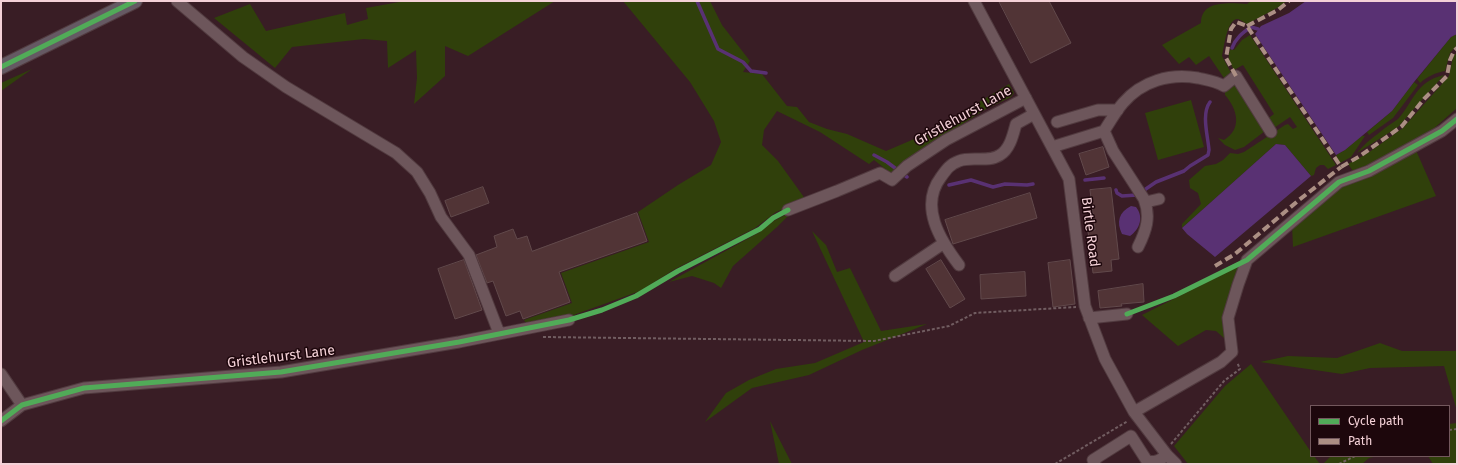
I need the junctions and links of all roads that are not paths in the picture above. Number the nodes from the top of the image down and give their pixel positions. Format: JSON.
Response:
{"nodes":[{"id":1,"x":135,"y":1,"type":"edge"},
{"id":2,"x":177,"y":1,"type":"edge"},
{"id":3,"x":974,"y":1,"type":"edge"},
{"id":4,"x":1,"y":66,"type":"edge"},
{"id":5,"x":1026,"y":98,"type":"junction"},
{"id":6,"x":1118,"y":110,"type":"junction"},
{"id":7,"x":1034,"y":114,"type":"junction"},
{"id":8,"x":1457,"y":119,"type":"edge"},
{"id":9,"x":1057,"y":122,"type":"dead end"},
{"id":10,"x":1104,"y":131,"type":"junction"},
{"id":11,"x":1271,"y":132,"type":"dead end"},
{"id":12,"x":1052,"y":147,"type":"junction"},
{"id":13,"x":1160,"y":199,"type":"dead end"},
{"id":14,"x":1145,"y":201,"type":"junction"},
{"id":15,"x":788,"y":210,"type":"dead end"},
{"id":16,"x":944,"y":243,"type":"junction"},
{"id":17,"x":1138,"y":247,"type":"dead end"},
{"id":18,"x":959,"y":264,"type":"dead end"},
{"id":19,"x":895,"y":276,"type":"dead end"},
{"id":20,"x":1127,"y":314,"type":"dead end"},
{"id":21,"x":1089,"y":318,"type":"junction"},
{"id":22,"x":569,"y":320,"type":"dead end"},
{"id":23,"x":499,"y":333,"type":"junction"},
{"id":24,"x":1,"y":374,"type":"edge"},
{"id":25,"x":22,"y":405,"type":"junction"},
{"id":26,"x":1135,"y":414,"type":"junction"},
{"id":27,"x":1,"y":421,"type":"edge"},
{"id":28,"x":1166,"y":454,"type":"junction"},
{"id":29,"x":1145,"y":462,"type":"edge"},
{"id":30,"x":1095,"y":464,"type":"edge"},
{"id":31,"x":1176,"y":464,"type":"edge"}],
"edges":[{"from":1,"to":4,"type":"main road"},
{"from":2,"to":23,"type":"street"},
{"from":3,"to":5,"type":"street","name":"Birtle Road"},
{"from":5,"to":7,"type":"street","name":"Birtle Road"},
{"from":5,"to":15,"type":"street","name":"Gristlehurst Lane"},
{"from":6,"to":9,"type":"street"},
{"from":6,"to":10,"type":"street"},
{"from":6,"to":11,"type":"street"},
{"from":7,"to":12,"type":"street","name":"Birtle Road"},
{"from":7,"to":16,"type":"street"},
{"from":8,"to":26,"type":"street"},
{"from":10,"to":12,"type":"street"},
{"from":10,"to":14,"type":"street"},
{"from":12,"to":21,"type":"street","name":"Birtle Road"},
{"from":13,"to":14,"type":"street"},
{"from":14,"to":17,"type":"street"},
{"from":16,"to":18,"type":"street"},
{"from":16,"to":19,"type":"street"},
{"from":20,"to":21,"type":"street"},
{"from":21,"to":26,"type":"street","name":"Birtle Road"},
{"from":22,"to":23,"type":"street","name":"Gristlehurst Lane"},
{"from":23,"to":25,"type":"street","name":"Gristlehurst Lane"},
{"from":24,"to":25,"type":"street"},
{"from":25,"to":27,"type":"street","name":"Gristlehurst Lane"},
{"from":26,"to":28,"type":"street","name":"Birtle Road"},
{"from":28,"to":29,"type":"street"},
{"from":28,"to":31,"type":"street","name":"Birtle Road"},
{"from":29,"to":30,"type":"street"}]}
